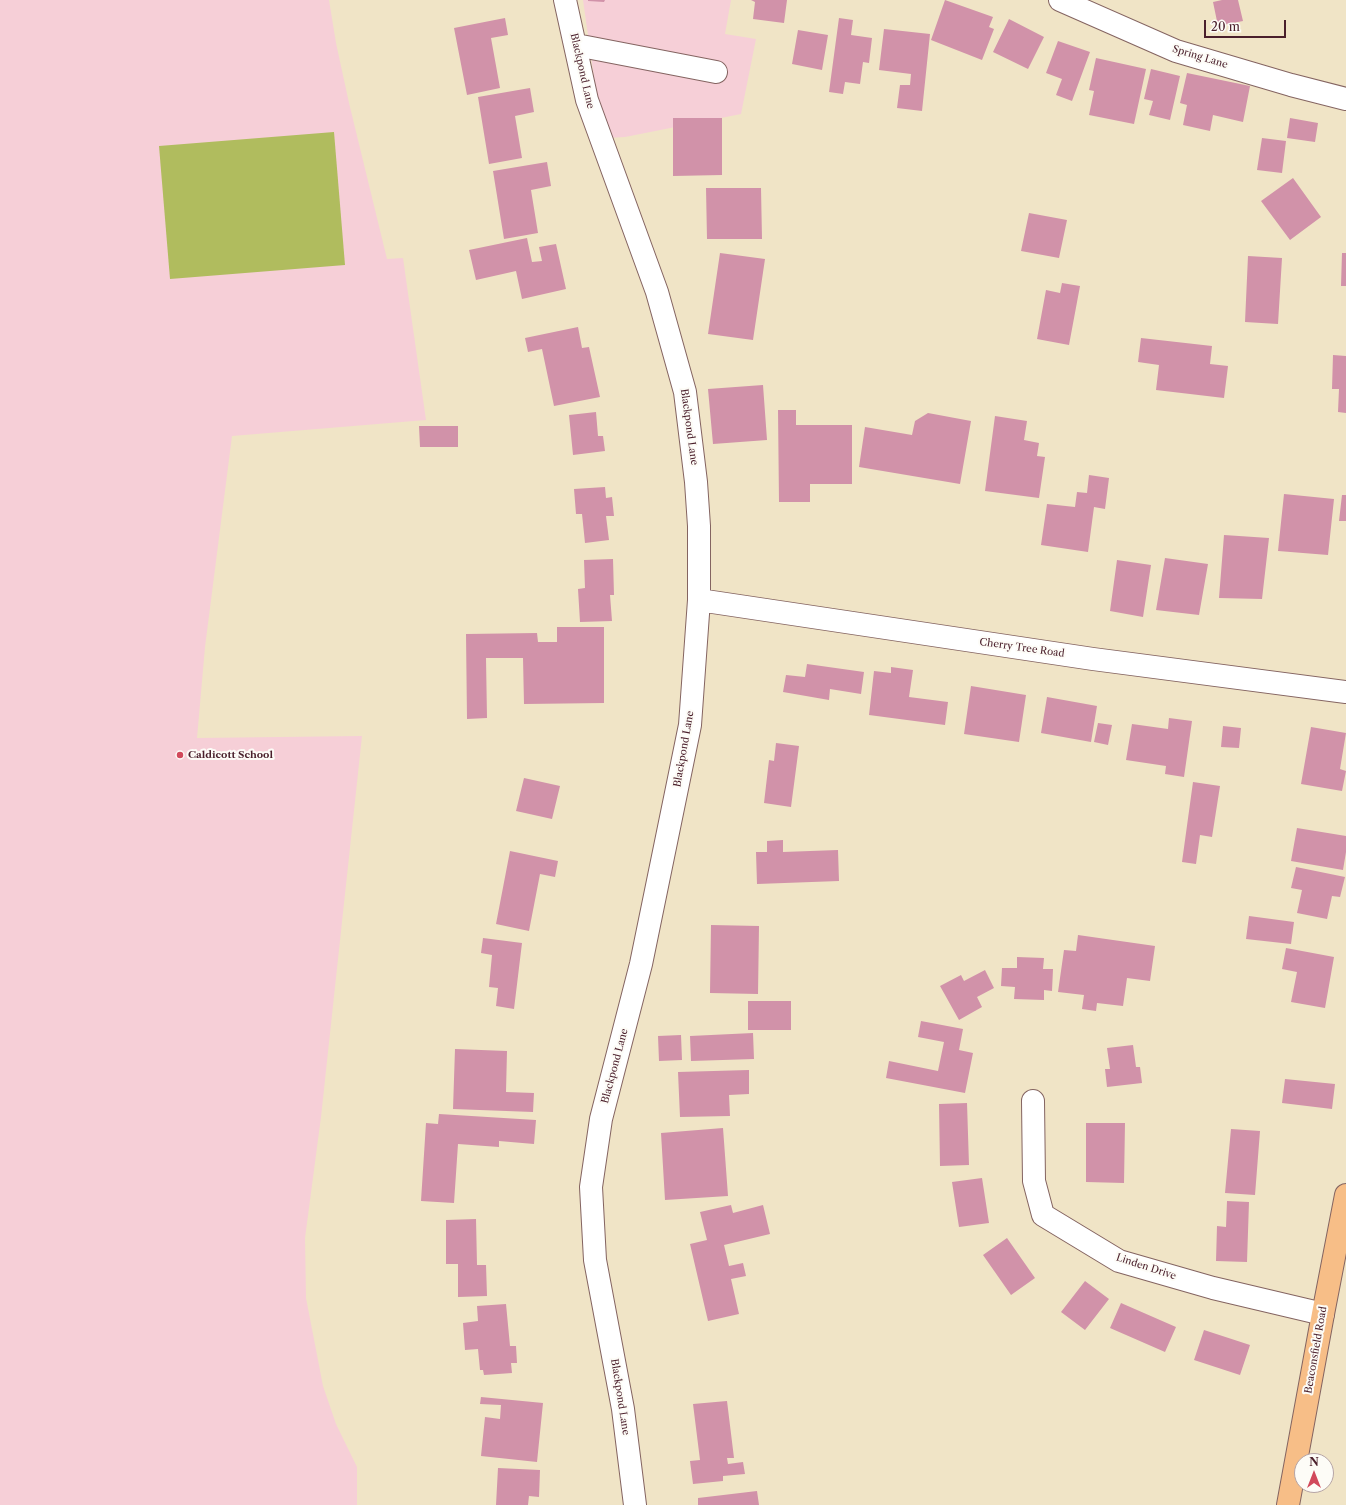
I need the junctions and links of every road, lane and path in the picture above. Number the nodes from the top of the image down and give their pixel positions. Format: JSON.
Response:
{"nodes":[{"id":1,"x":565,"y":0,"type":"edge"},
{"id":2,"x":1060,"y":0,"type":"edge"},
{"id":3,"x":576,"y":45,"type":"junction"},
{"id":4,"x":716,"y":72,"type":"dead end"},
{"id":5,"x":1346,"y":99,"type":"edge"},
{"id":6,"x":699,"y":600,"type":"junction"},
{"id":7,"x":1346,"y":692,"type":"edge"},
{"id":8,"x":1033,"y":1101,"type":"dead end"},
{"id":9,"x":1346,"y":1195,"type":"edge"},
{"id":10,"x":1323,"y":1314,"type":"junction"},
{"id":11,"x":635,"y":1505,"type":"edge"},
{"id":12,"x":1288,"y":1505,"type":"edge"}],
"edges":[{"from":1,"to":3,"type":"street","name":"Blackpond Lane"},
{"from":2,"to":5,"type":"street","name":"Spring Lane"},
{"from":3,"to":4,"type":"street"},
{"from":3,"to":6,"type":"street","name":"Blackpond Lane"},
{"from":6,"to":7,"type":"street","name":"Cherry Tree Road"},
{"from":6,"to":11,"type":"street","name":"Blackpond Lane"},
{"from":8,"to":10,"type":"street","name":"Linden Drive"},
{"from":9,"to":10,"type":"main road","name":"Beaconsfield Road"},
{"from":10,"to":12,"type":"main road","name":"Beaconsfield Road"}]}
